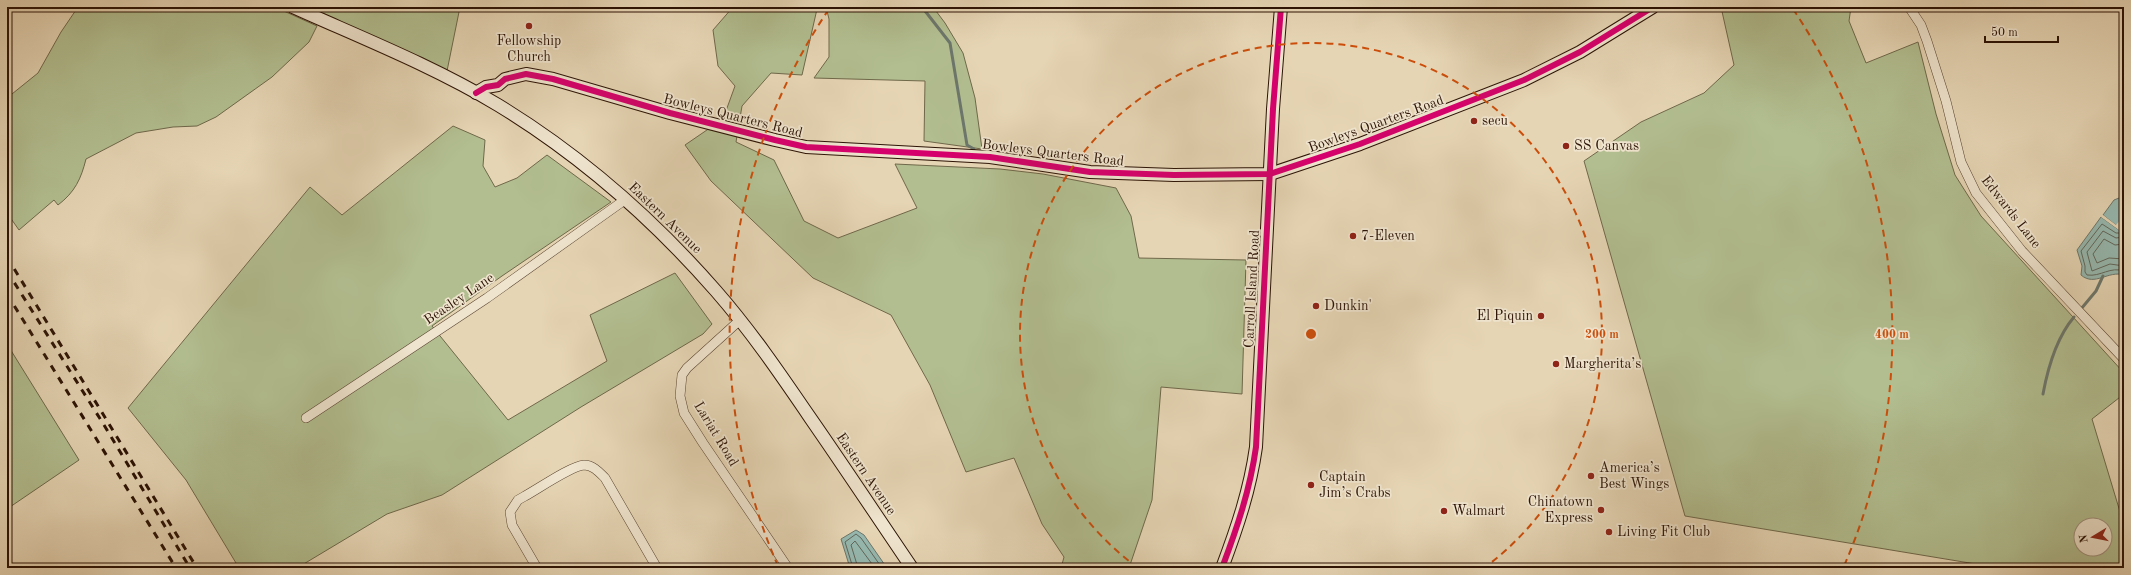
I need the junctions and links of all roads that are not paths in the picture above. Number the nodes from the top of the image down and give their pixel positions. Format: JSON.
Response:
{"nodes":[{"id":1,"x":293,"y":7,"type":"edge"},
{"id":2,"x":1281,"y":7,"type":"edge"},
{"id":3,"x":1653,"y":7,"type":"edge"},
{"id":4,"x":1909,"y":7,"type":"edge"},
{"id":5,"x":498,"y":85,"type":"junction"},
{"id":6,"x":476,"y":93,"type":"junction"},
{"id":7,"x":494,"y":103,"type":"junction"},
{"id":8,"x":1270,"y":174,"type":"junction"},
{"id":9,"x":626,"y":199,"type":"junction"},
{"id":10,"x":740,"y":320,"type":"junction"},
{"id":11,"x":2124,"y":359,"type":"edge"},
{"id":12,"x":306,"y":418,"type":"dead end"},
{"id":13,"x":537,"y":568,"type":"edge"},
{"id":14,"x":657,"y":568,"type":"edge"},
{"id":15,"x":788,"y":568,"type":"edge"},
{"id":16,"x":912,"y":568,"type":"edge"},
{"id":17,"x":1222,"y":568,"type":"edge"}],
"edges":[{"from":1,"to":6,"type":"street","name":"Eastern Avenue"},
{"from":2,"to":8,"type":"street","name":"Carroll Island Road"},
{"from":3,"to":8,"type":"street","name":"Bowleys Quarters Road"},
{"from":4,"to":11,"type":"street","name":"Edwards Lane"},
{"from":5,"to":6,"type":"street","name":"Bowleys Quarters Road"},
{"from":5,"to":7,"type":"street"},
{"from":5,"to":8,"type":"street","name":"Bowleys Quarters Road"},
{"from":6,"to":7,"type":"street","name":"Eastern Avenue"},
{"from":7,"to":9,"type":"street","name":"Eastern Avenue"},
{"from":8,"to":17,"type":"street","name":"Carroll Island Road"},
{"from":9,"to":10,"type":"street","name":"Eastern Avenue"},
{"from":9,"to":12,"type":"street","name":"Beasley Lane"},
{"from":10,"to":15,"type":"street","name":"Lariat Road"},
{"from":10,"to":16,"type":"street","name":"Eastern Avenue"},
{"from":13,"to":14,"type":"street"}]}
